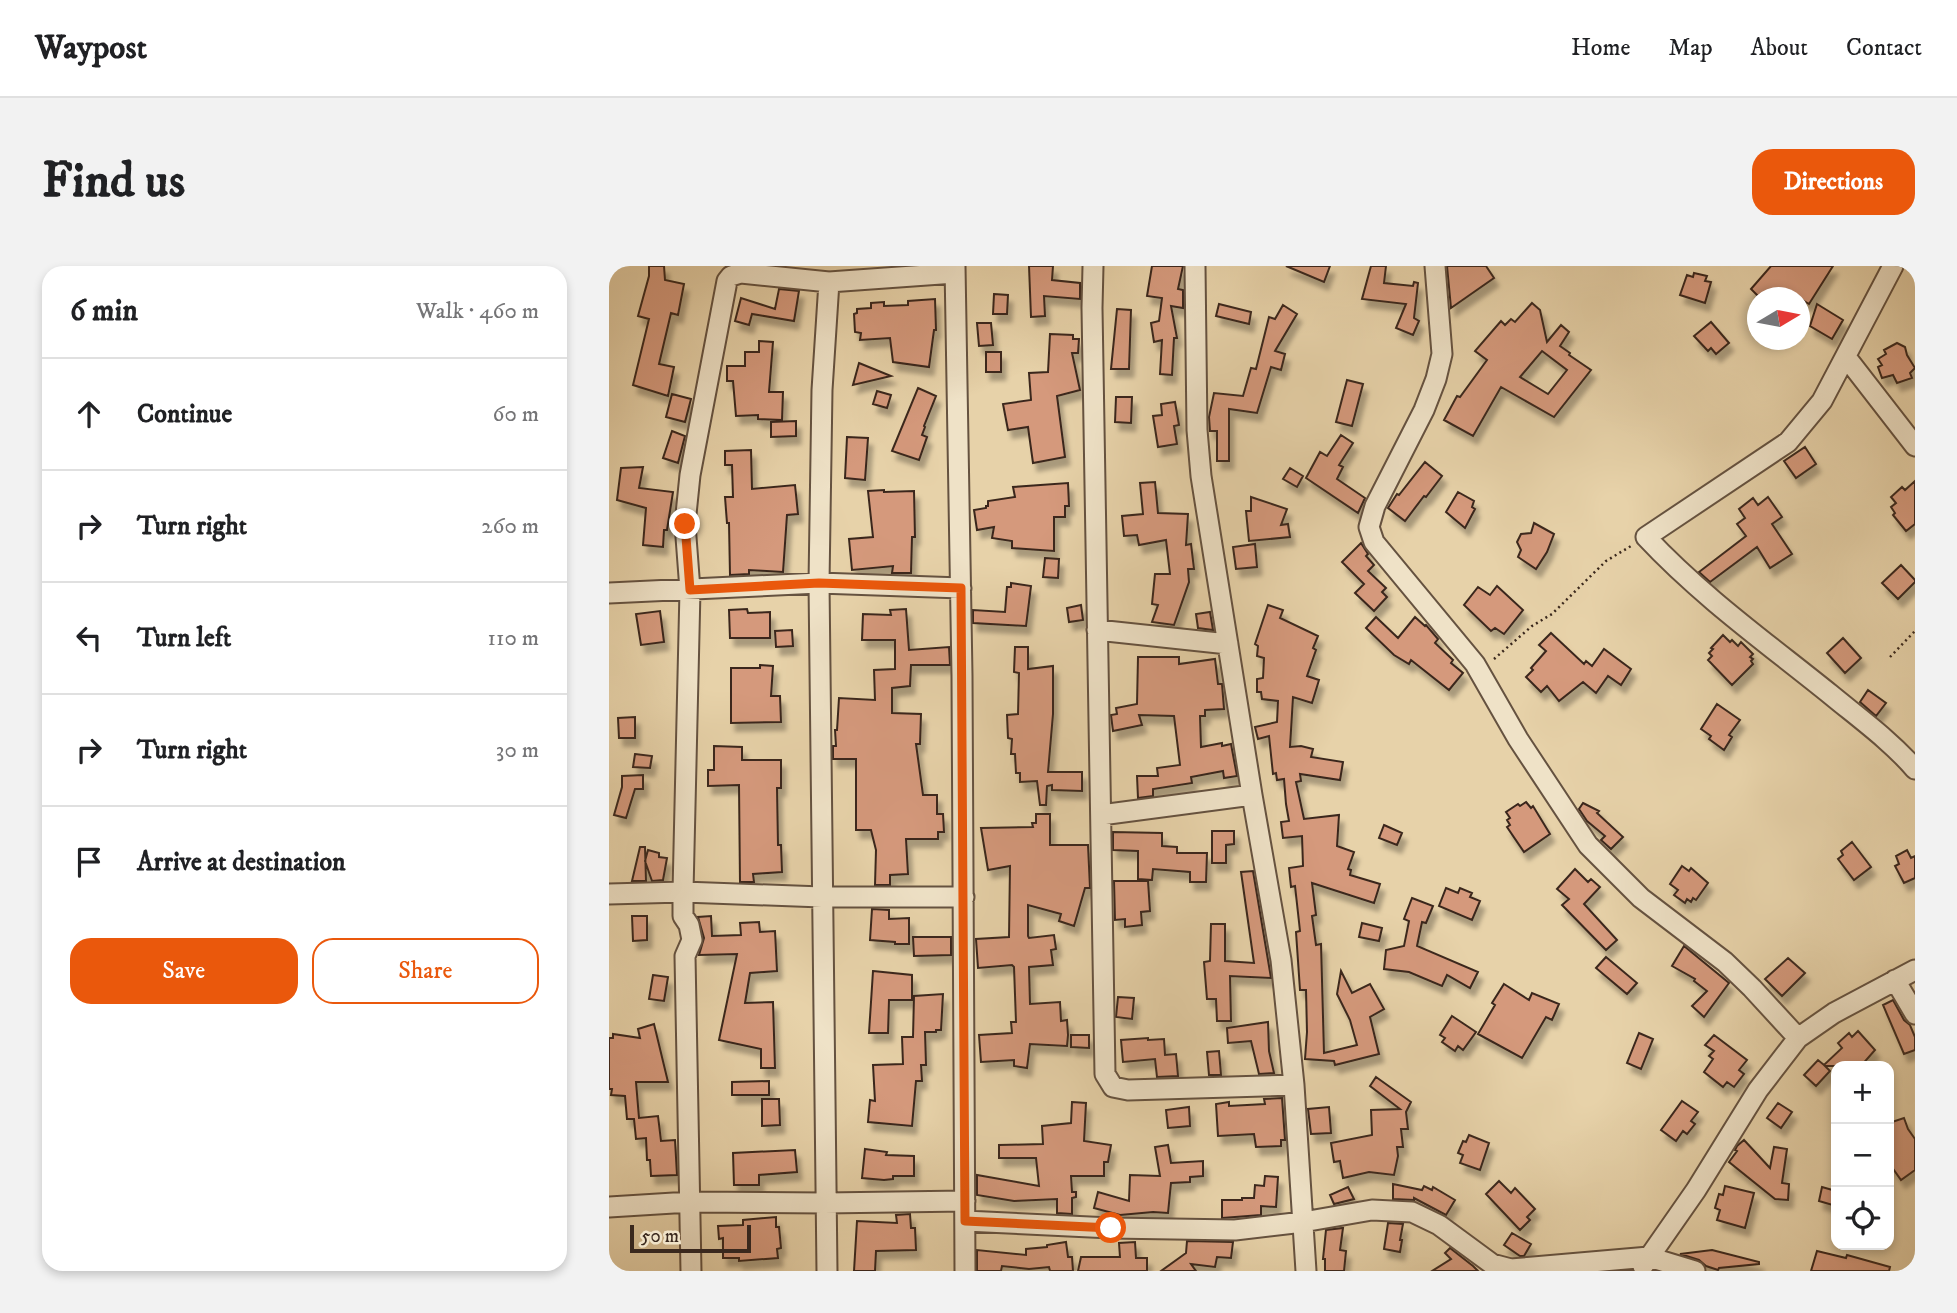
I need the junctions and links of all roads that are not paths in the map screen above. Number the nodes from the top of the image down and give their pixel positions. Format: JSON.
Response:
{"nodes":[{"id":1,"x":1093,"y":266,"type":"edge"},
{"id":2,"x":1195,"y":266,"type":"edge"},
{"id":3,"x":1435,"y":266,"type":"edge"},
{"id":4,"x":1893,"y":266,"type":"edge"},
{"id":5,"x":955,"y":269,"type":"edge"},
{"id":6,"x":829,"y":282,"type":"junction"},
{"id":7,"x":1846,"y":357,"type":"junction"},
{"id":8,"x":1915,"y":446,"type":"edge"},
{"id":9,"x":819,"y":583,"type":"junction"},
{"id":10,"x":961,"y":588,"type":"junction"},
{"id":11,"x":690,"y":590,"type":"junction"},
{"id":12,"x":609,"y":593,"type":"edge"},
{"id":13,"x":1097,"y":630,"type":"junction"},
{"id":14,"x":1228,"y":644,"type":"junction"},
{"id":15,"x":1915,"y":769,"type":"edge"},
{"id":16,"x":1252,"y":795,"type":"junction"},
{"id":17,"x":1101,"y":815,"type":"junction"},
{"id":18,"x":683,"y":892,"type":"junction"},
{"id":19,"x":609,"y":894,"type":"edge"},
{"id":20,"x":822,"y":897,"type":"junction"},
{"id":21,"x":964,"y":897,"type":"junction"},
{"id":22,"x":1915,"y":970,"type":"edge"},
{"id":23,"x":1895,"y":981,"type":"junction"},
{"id":24,"x":1915,"y":1014,"type":"edge"},
{"id":25,"x":1798,"y":1038,"type":"junction"},
{"id":26,"x":1294,"y":1085,"type":"junction"},
{"id":27,"x":965,"y":1200,"type":"junction"},
{"id":28,"x":690,"y":1202,"type":"junction"},
{"id":29,"x":825,"y":1203,"type":"junction"},
{"id":30,"x":609,"y":1207,"type":"edge"},
{"id":31,"x":965,"y":1221,"type":"junction"},
{"id":32,"x":1303,"y":1222,"type":"junction"},
{"id":33,"x":1644,"y":1264,"type":"edge"},
{"id":34,"x":691,"y":1271,"type":"edge"},
{"id":35,"x":827,"y":1271,"type":"edge"},
{"id":36,"x":965,"y":1271,"type":"edge"},
{"id":37,"x":1306,"y":1271,"type":"edge"},
{"id":38,"x":1695,"y":1271,"type":"edge"}],
"edges":[{"from":1,"to":13,"type":"street"},
{"from":2,"to":14,"type":"street"},
{"from":3,"to":25,"type":"street"},
{"from":4,"to":7,"type":"street"},
{"from":5,"to":6,"type":"street"},
{"from":5,"to":10,"type":"street"},
{"from":6,"to":9,"type":"street"},
{"from":6,"to":11,"type":"street"},
{"from":7,"to":8,"type":"street"},
{"from":7,"to":15,"type":"street"},
{"from":9,"to":10,"type":"street"},
{"from":9,"to":11,"type":"street"},
{"from":9,"to":20,"type":"street"},
{"from":10,"to":21,"type":"street"},
{"from":11,"to":12,"type":"street"},
{"from":11,"to":18,"type":"street"},
{"from":13,"to":14,"type":"street"},
{"from":13,"to":17,"type":"street"},
{"from":14,"to":16,"type":"street"},
{"from":16,"to":17,"type":"street"},
{"from":16,"to":26,"type":"street"},
{"from":17,"to":26,"type":"street"},
{"from":18,"to":19,"type":"street"},
{"from":18,"to":20,"type":"street"},
{"from":18,"to":28,"type":"street"},
{"from":20,"to":21,"type":"street"},
{"from":20,"to":29,"type":"street"},
{"from":21,"to":27,"type":"street"},
{"from":22,"to":23,"type":"street"},
{"from":23,"to":24,"type":"street"},
{"from":23,"to":25,"type":"street"},
{"from":25,"to":33,"type":"street"},
{"from":26,"to":32,"type":"street"},
{"from":27,"to":29,"type":"street"},
{"from":27,"to":31,"type":"street"},
{"from":28,"to":29,"type":"street"},
{"from":28,"to":30,"type":"street"},
{"from":28,"to":34,"type":"street"},
{"from":29,"to":35,"type":"street"},
{"from":31,"to":32,"type":"street"},
{"from":31,"to":36,"type":"street"},
{"from":32,"to":33,"type":"street"},
{"from":32,"to":37,"type":"street"},
{"from":33,"to":38,"type":"street"}]}
